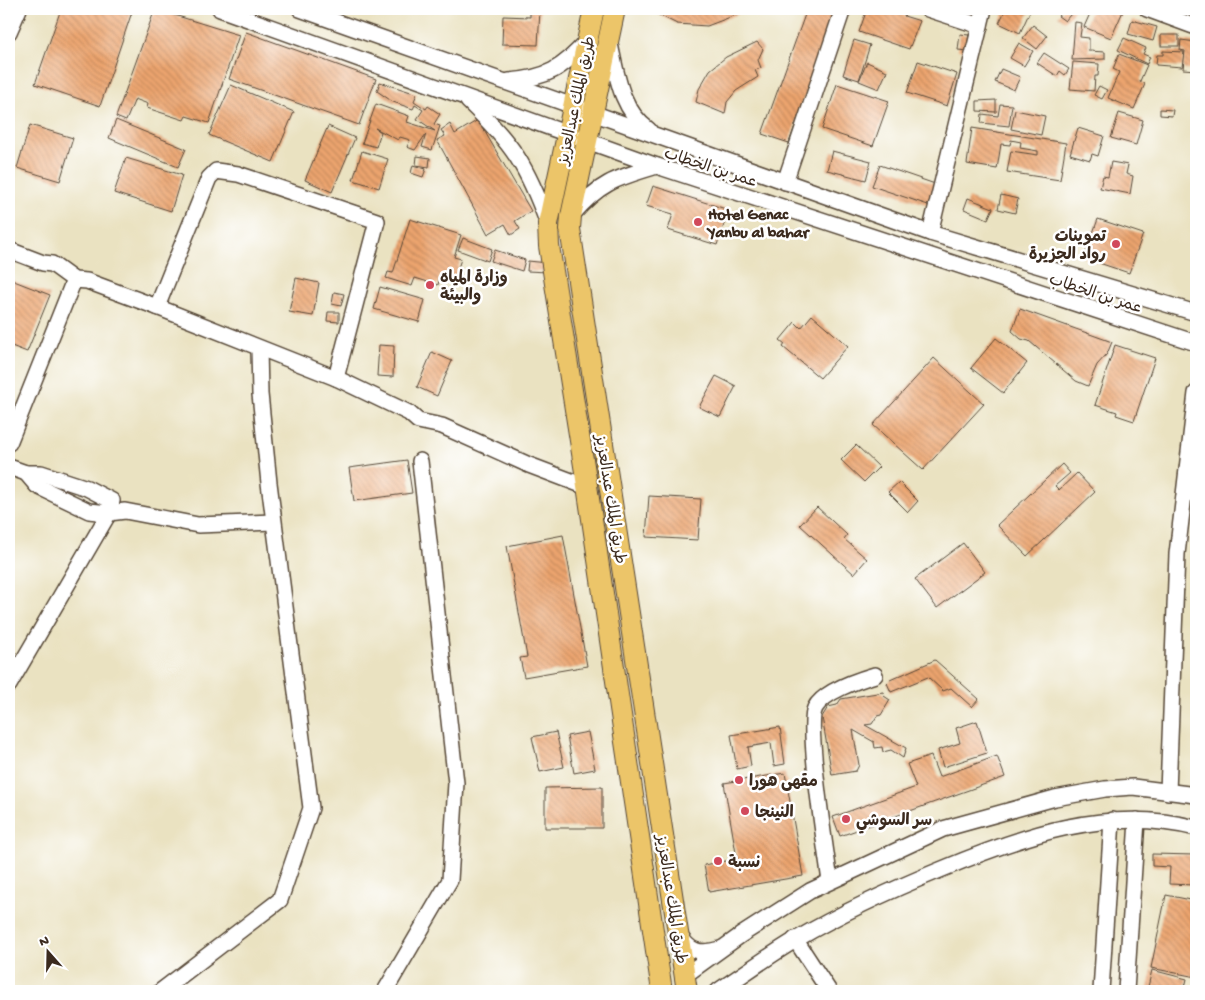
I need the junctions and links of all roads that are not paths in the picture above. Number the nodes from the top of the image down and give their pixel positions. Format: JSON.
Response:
{"nodes":[{"id":1,"x":19,"y":9,"type":"edge"},
{"id":2,"x":220,"y":9,"type":"edge"},
{"id":3,"x":300,"y":9,"type":"edge"},
{"id":4,"x":594,"y":9,"type":"edge"},
{"id":5,"x":615,"y":9,"type":"edge"},
{"id":6,"x":843,"y":9,"type":"edge"},
{"id":7,"x":928,"y":9,"type":"edge"},
{"id":8,"x":984,"y":9,"type":"edge"},
{"id":9,"x":1147,"y":9,"type":"edge"},
{"id":10,"x":980,"y":26,"type":"junction"},
{"id":11,"x":1196,"y":27,"type":"edge"},
{"id":12,"x":9,"y":32,"type":"edge"},
{"id":13,"x":588,"y":40,"type":"junction"},
{"id":14,"x":609,"y":40,"type":"junction"},
{"id":15,"x":504,"y":82,"type":"junction"},
{"id":16,"x":463,"y":97,"type":"junction"},
{"id":17,"x":574,"y":106,"type":"junction"},
{"id":18,"x":594,"y":114,"type":"junction"},
{"id":19,"x":568,"y":134,"type":"junction"},
{"id":20,"x":661,"y":138,"type":"junction"},
{"id":21,"x":587,"y":141,"type":"junction"},
{"id":22,"x":657,"y":166,"type":"junction"},
{"id":23,"x":786,"y":182,"type":"junction"},
{"id":24,"x":571,"y":216,"type":"junction"},
{"id":25,"x":548,"y":224,"type":"junction"},
{"id":26,"x":930,"y":233,"type":"junction"},
{"id":27,"x":9,"y":250,"type":"edge"},
{"id":28,"x":74,"y":280,"type":"junction"},
{"id":29,"x":157,"y":307,"type":"junction"},
{"id":30,"x":1196,"y":313,"type":"edge"},
{"id":31,"x":1196,"y":343,"type":"edge"},
{"id":32,"x":259,"y":349,"type":"junction"},
{"id":33,"x":336,"y":378,"type":"junction"},
{"id":34,"x":1196,"y":393,"type":"edge"},
{"id":35,"x":9,"y":443,"type":"edge"},
{"id":36,"x":420,"y":461,"type":"dead end"},
{"id":37,"x":9,"y":467,"type":"edge"},
{"id":38,"x":588,"y":487,"type":"junction"},
{"id":39,"x":109,"y":513,"type":"junction"},
{"id":40,"x":273,"y":522,"type":"junction"},
{"id":41,"x":875,"y":675,"type":"dead end"},
{"id":42,"x":9,"y":685,"type":"edge"},
{"id":43,"x":1168,"y":792,"type":"junction"},
{"id":44,"x":1196,"y":795,"type":"edge"},
{"id":45,"x":1112,"y":820,"type":"junction"},
{"id":46,"x":1137,"y":820,"type":"junction"},
{"id":47,"x":1196,"y":828,"type":"edge"},
{"id":48,"x":830,"y":881,"type":"junction"},
{"id":49,"x":678,"y":931,"type":"junction"},
{"id":50,"x":795,"y":940,"type":"junction"},
{"id":51,"x":723,"y":948,"type":"junction"},
{"id":52,"x":686,"y":984,"type":"edge"},
{"id":53,"x":161,"y":991,"type":"edge"},
{"id":54,"x":385,"y":991,"type":"edge"},
{"id":55,"x":662,"y":991,"type":"edge"},
{"id":56,"x":718,"y":991,"type":"edge"},
{"id":57,"x":829,"y":991,"type":"edge"},
{"id":58,"x":1101,"y":991,"type":"edge"},
{"id":59,"x":1126,"y":991,"type":"edge"}],
"edges":[{"from":1,"to":12,"type":"street"},
{"from":2,"to":16,"type":"street","name":"عمر بن الخطاب"},
{"from":3,"to":15,"type":"street","name":"عمر بن الخطاب"},
{"from":4,"to":13,"type":"main road","name":"طريق الملك عبدالعزيز"},
{"from":5,"to":14,"type":"main road","name":"طريق الملك عبدالعزيز"},
{"from":6,"to":23,"type":"street"},
{"from":7,"to":10,"type":"street"},
{"from":8,"to":10,"type":"street"},
{"from":9,"to":11,"type":"street"},
{"from":10,"to":26,"type":"street"},
{"from":13,"to":15,"type":"street"},
{"from":13,"to":17,"type":"main road","name":"طريق الملك عبدالعزيز"},
{"from":14,"to":18,"type":"main road","name":"طريق الملك عبدالعزيز"},
{"from":14,"to":20,"type":"street"},
{"from":15,"to":17,"type":"street","name":"عمر بن الخطاب"},
{"from":16,"to":19,"type":"street","name":"عمر بن الخطاب"},
{"from":16,"to":25,"type":"street"},
{"from":17,"to":18,"type":"street","name":"عمر بن الخطاب"},
{"from":17,"to":19,"type":"main road","name":"طريق الملك عبدالعزيز"},
{"from":18,"to":20,"type":"street","name":"عمر بن الخطاب"},
{"from":18,"to":21,"type":"main road","name":"طريق الملك عبدالعزيز"},
{"from":19,"to":21,"type":"street","name":"عمر بن الخطاب"},
{"from":19,"to":25,"type":"main road","name":"طريق الملك عبدالعزيز"},
{"from":20,"to":23,"type":"street","name":"عمر بن الخطاب"},
{"from":21,"to":22,"type":"street","name":"عمر بن الخطاب"},
{"from":21,"to":24,"type":"main road","name":"طريق الملك عبدالعزيز"},
{"from":22,"to":24,"type":"street"},
{"from":22,"to":31,"type":"street","name":"عمر بن الخطاب"},
{"from":23,"to":26,"type":"street","name":"عمر بن الخطاب"},
{"from":24,"to":49,"type":"main road","name":"طريق الملك عبدالعزيز"},
{"from":25,"to":38,"type":"main road","name":"طريق الملك عبدالعزيز"},
{"from":26,"to":30,"type":"street","name":"عمر بن الخطاب"},
{"from":27,"to":28,"type":"street"},
{"from":28,"to":29,"type":"street"},
{"from":28,"to":35,"type":"street"},
{"from":29,"to":32,"type":"street"},
{"from":29,"to":33,"type":"street"},
{"from":32,"to":33,"type":"street"},
{"from":32,"to":40,"type":"street"},
{"from":33,"to":38,"type":"street"},
{"from":34,"to":43,"type":"street"},
{"from":36,"to":54,"type":"street"},
{"from":37,"to":39,"type":"street"},
{"from":38,"to":55,"type":"main road","name":"طريق الملك عبدالعزيز"},
{"from":39,"to":40,"type":"street"},
{"from":39,"to":42,"type":"street"},
{"from":40,"to":53,"type":"street"},
{"from":41,"to":48,"type":"street"},
{"from":43,"to":44,"type":"street"},
{"from":43,"to":48,"type":"street"},
{"from":45,"to":46,"type":"street"},
{"from":45,"to":50,"type":"street"},
{"from":45,"to":58,"type":"street"},
{"from":46,"to":47,"type":"street"},
{"from":46,"to":59,"type":"street"},
{"from":48,"to":51,"type":"street"},
{"from":49,"to":51,"type":"street"},
{"from":49,"to":52,"type":"main road","name":"طريق الملك عبدالعزيز"},
{"from":50,"to":56,"type":"street"},
{"from":50,"to":57,"type":"street"},
{"from":51,"to":52,"type":"street"},
{"from":52,"to":55,"type":"main road"}]}
